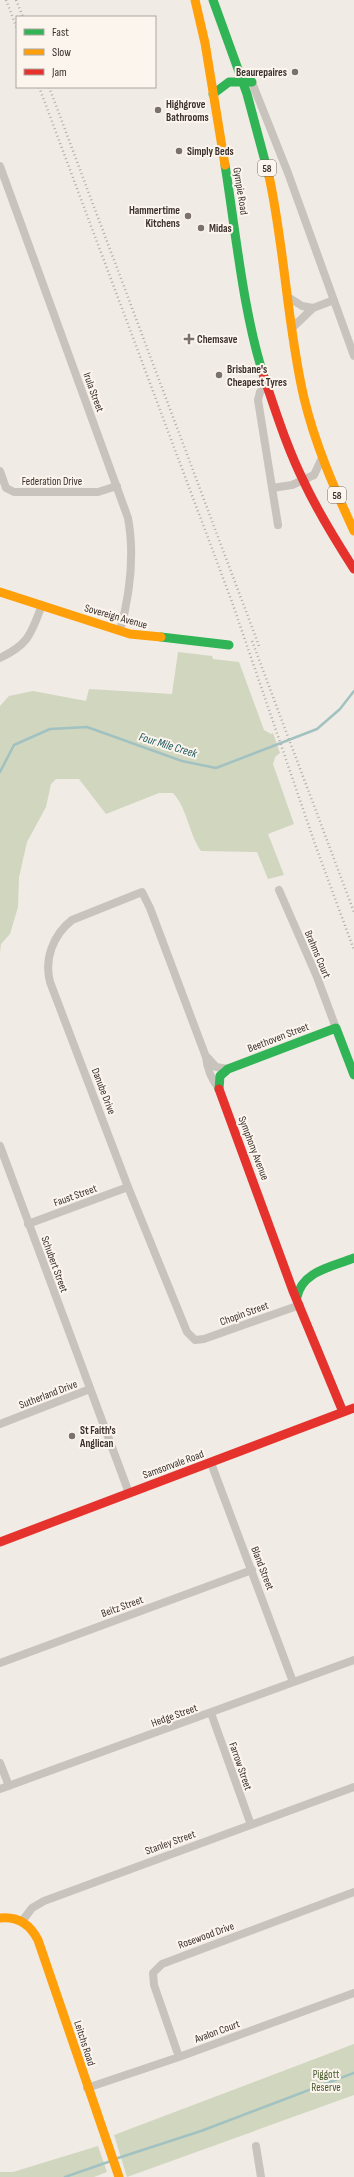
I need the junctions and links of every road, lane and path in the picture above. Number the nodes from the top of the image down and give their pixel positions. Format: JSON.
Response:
{"nodes":[{"id":1,"x":195,"y":0,"type":"edge"},
{"id":2,"x":213,"y":0,"type":"edge"},
{"id":3,"x":247,"y":82,"type":"junction"},
{"id":4,"x":213,"y":94,"type":"junction"},
{"id":5,"x":0,"y":166,"type":"edge"},
{"id":6,"x":288,"y":297,"type":"junction"},
{"id":7,"x":334,"y":300,"type":"junction"},
{"id":8,"x":313,"y":308,"type":"junction"},
{"id":9,"x":292,"y":328,"type":"junction"},
{"id":10,"x":354,"y":356,"type":"edge"},
{"id":11,"x":267,"y":385,"type":"junction"},
{"id":12,"x":322,"y":458,"type":"junction"},
{"id":13,"x":0,"y":472,"type":"edge"},
{"id":14,"x":303,"y":481,"type":"junction"},
{"id":15,"x":117,"y":486,"type":"junction"},
{"id":16,"x":272,"y":488,"type":"junction"},
{"id":17,"x":278,"y":525,"type":"dead end"},
{"id":18,"x":354,"y":531,"type":"edge"},
{"id":19,"x":354,"y":569,"type":"edge"},
{"id":20,"x":0,"y":592,"type":"edge"},
{"id":21,"x":42,"y":606,"type":"junction"},
{"id":22,"x":120,"y":631,"type":"junction"},
{"id":23,"x":228,"y":645,"type":"dead end"},
{"id":24,"x":0,"y":658,"type":"edge"},
{"id":25,"x":279,"y":890,"type":"dead end"},
{"id":26,"x":142,"y":892,"type":"joint"},
{"id":27,"x":336,"y":1028,"type":"junction"},
{"id":28,"x":206,"y":1057,"type":"junction"},
{"id":29,"x":228,"y":1069,"type":"junction"},
{"id":30,"x":354,"y":1075,"type":"edge"},
{"id":31,"x":219,"y":1089,"type":"junction"},
{"id":32,"x":0,"y":1146,"type":"edge"},
{"id":33,"x":128,"y":1187,"type":"junction"},
{"id":34,"x":28,"y":1224,"type":"junction"},
{"id":35,"x":354,"y":1258,"type":"edge"},
{"id":36,"x":287,"y":1270,"type":"junction"},
{"id":37,"x":308,"y":1276,"type":"junction"},
{"id":38,"x":299,"y":1301,"type":"junction"},
{"id":39,"x":195,"y":1340,"type":"joint"},
{"id":40,"x":90,"y":1390,"type":"junction"},
{"id":41,"x":354,"y":1408,"type":"edge"},
{"id":42,"x":343,"y":1412,"type":"junction"},
{"id":43,"x":0,"y":1424,"type":"edge"},
{"id":44,"x":211,"y":1462,"type":"junction"},
{"id":45,"x":129,"y":1493,"type":"junction"},
{"id":46,"x":0,"y":1542,"type":"edge"},
{"id":47,"x":252,"y":1570,"type":"junction"},
{"id":48,"x":354,"y":1660,"type":"edge"},
{"id":49,"x":0,"y":1664,"type":"edge"},
{"id":50,"x":292,"y":1682,"type":"junction"},
{"id":51,"x":211,"y":1713,"type":"junction"},
{"id":52,"x":0,"y":1763,"type":"edge"},
{"id":53,"x":8,"y":1786,"type":"junction"},
{"id":54,"x":354,"y":1787,"type":"edge"},
{"id":55,"x":0,"y":1789,"type":"edge"},
{"id":56,"x":251,"y":1825,"type":"junction"},
{"id":57,"x":354,"y":1892,"type":"edge"},
{"id":58,"x":0,"y":1918,"type":"edge"},
{"id":59,"x":23,"y":1920,"type":"junction"},
{"id":60,"x":354,"y":1993,"type":"edge"},
{"id":61,"x":180,"y":2057,"type":"junction"},
{"id":62,"x":87,"y":2088,"type":"junction"},
{"id":63,"x":256,"y":2146,"type":"dead end"},
{"id":64,"x":119,"y":2177,"type":"edge"},
{"id":65,"x":261,"y":2177,"type":"edge"}],
"edges":[{"from":1,"to":4,"type":"main road","name":"Gympie Road","number":"58"},
{"from":2,"to":3,"type":"main road","number":"58"},
{"from":3,"to":4,"type":"main road"},
{"from":3,"to":6,"type":"main road","number":"58"},
{"from":3,"to":7,"type":"street"},
{"from":4,"to":11,"type":"main road","name":"Gympie Road","number":"58"},
{"from":5,"to":15,"type":"street","name":"Irula Street"},
{"from":6,"to":8,"type":"street"},
{"from":6,"to":9,"type":"main road","number":"58"},
{"from":7,"to":8,"type":"street"},
{"from":7,"to":10,"type":"street"},
{"from":8,"to":9,"type":"street"},
{"from":9,"to":12,"type":"main road","number":"58"},
{"from":11,"to":14,"type":"main road","name":"Gympie Road","number":"58"},
{"from":11,"to":16,"type":"street"},
{"from":12,"to":14,"type":"street"},
{"from":12,"to":18,"type":"main road","number":"58"},
{"from":13,"to":15,"type":"street","name":"Federation Drive"},
{"from":14,"to":16,"type":"street"},
{"from":14,"to":19,"type":"main road","name":"Gympie Road","number":"58"},
{"from":15,"to":22,"type":"street","name":"Irula Street"},
{"from":16,"to":17,"type":"street"},
{"from":20,"to":21,"type":"main road","name":"Sovereign Avenue"},
{"from":21,"to":22,"type":"main road","name":"Sovereign Avenue"},
{"from":21,"to":24,"type":"street"},
{"from":22,"to":23,"type":"main road","name":"Sovereign Avenue"},
{"from":25,"to":27,"type":"street","name":"Brahms Court"},
{"from":26,"to":28,"type":"street","name":"Symphony Avenue"},
{"from":26,"to":33,"type":"street","name":"Danube Drive"},
{"from":27,"to":29,"type":"main road","name":"Beethoven Street"},
{"from":27,"to":30,"type":"main road"},
{"from":28,"to":29,"type":"street"},
{"from":28,"to":31,"type":"street","name":"Symphony Avenue"},
{"from":29,"to":31,"type":"main road"},
{"from":31,"to":36,"type":"main road","name":"Symphony Avenue"},
{"from":32,"to":34,"type":"street","name":"Schubert Street"},
{"from":33,"to":34,"type":"street","name":"Faust Street"},
{"from":33,"to":39,"type":"street","name":"Danube Drive"},
{"from":34,"to":40,"type":"street","name":"Schubert Street"},
{"from":35,"to":37,"type":"main road"},
{"from":36,"to":37,"type":"main road"},
{"from":36,"to":38,"type":"main road","name":"Symphony Avenue"},
{"from":37,"to":38,"type":"main road"},
{"from":38,"to":39,"type":"street","name":"Chopin Street"},
{"from":38,"to":42,"type":"main road","name":"Symphony Avenue"},
{"from":40,"to":43,"type":"street","name":"Sutherland Drive"},
{"from":40,"to":45,"type":"street","name":"Sutherland Drive"},
{"from":41,"to":42,"type":"main road","name":"Samsonvale Road"},
{"from":42,"to":44,"type":"main road","name":"Samsonvale Road"},
{"from":44,"to":45,"type":"main road","name":"Samsonvale Road"},
{"from":44,"to":47,"type":"street","name":"Bland Street"},
{"from":45,"to":46,"type":"main road","name":"Samsonvale Road"},
{"from":47,"to":49,"type":"street","name":"Beitz Street"},
{"from":47,"to":50,"type":"street","name":"Bland Street"},
{"from":48,"to":50,"type":"street","name":"Hedge Street"},
{"from":50,"to":51,"type":"street","name":"Hedge Street"},
{"from":51,"to":53,"type":"street","name":"Hedge Street"},
{"from":51,"to":56,"type":"street","name":"Farrow Street"},
{"from":52,"to":53,"type":"street"},
{"from":53,"to":55,"type":"street","name":"Hedge Street"},
{"from":54,"to":56,"type":"street","name":"Stanley Street"},
{"from":56,"to":59,"type":"street","name":"Stanley Street"},
{"from":57,"to":61,"type":"street","name":"Rosewood Drive"},
{"from":58,"to":59,"type":"main road"},
{"from":59,"to":62,"type":"main road","name":"Leitchs Road"},
{"from":60,"to":61,"type":"street","name":"Avalon Court"},
{"from":61,"to":62,"type":"street","name":"Avalon Court"},
{"from":62,"to":64,"type":"main road","name":"Leitchs Road"},
{"from":63,"to":65,"type":"street"}]}
